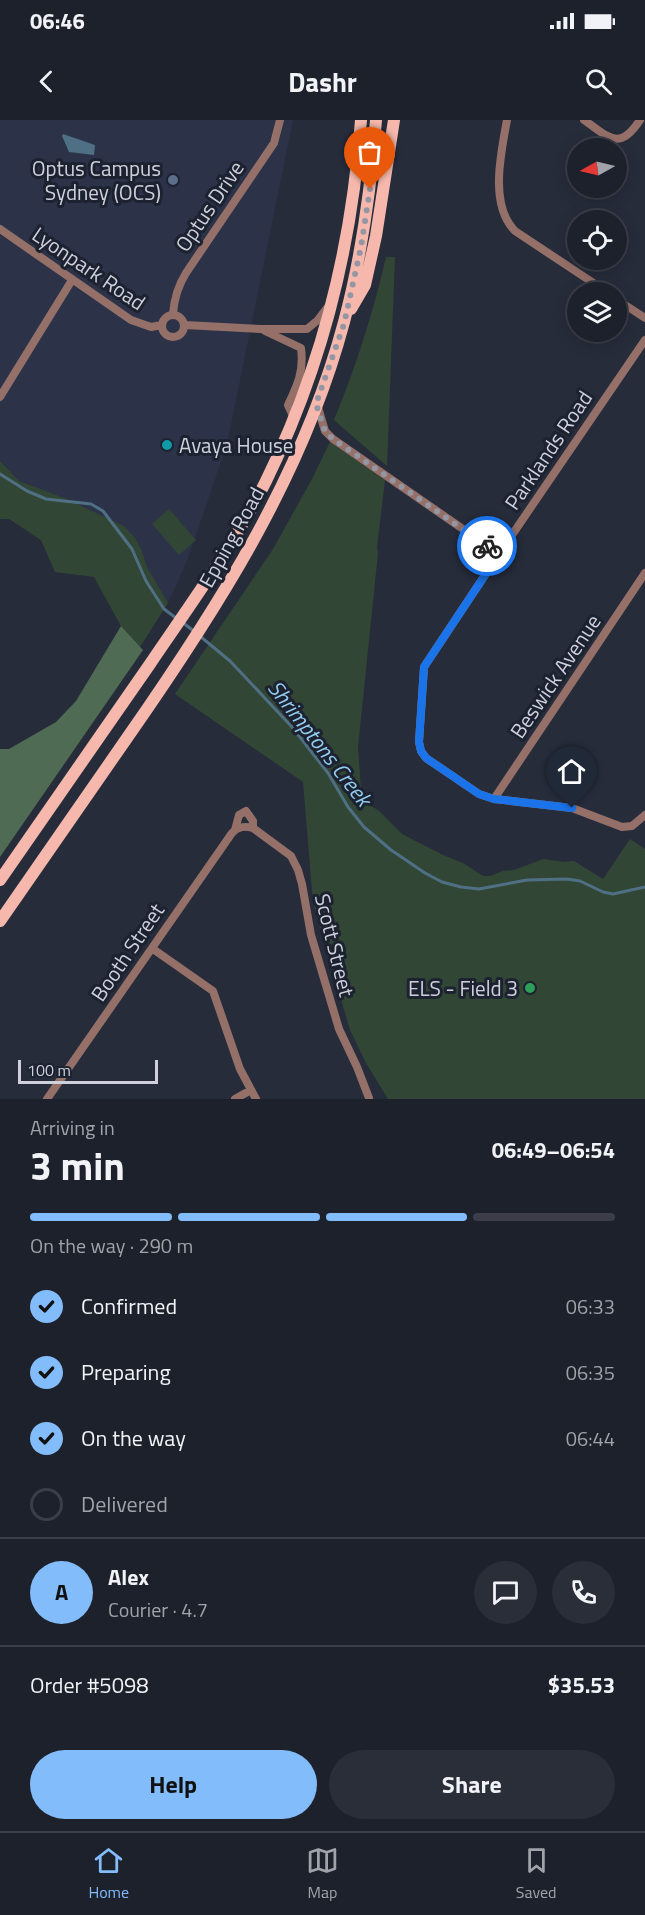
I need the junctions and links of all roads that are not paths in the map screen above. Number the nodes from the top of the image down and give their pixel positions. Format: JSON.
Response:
{"nodes":[{"id":1,"x":280,"y":120,"type":"edge"},
{"id":2,"x":361,"y":120,"type":"edge"},
{"id":3,"x":376,"y":120,"type":"edge"},
{"id":4,"x":394,"y":120,"type":"edge"},
{"id":5,"x":507,"y":120,"type":"edge"},
{"id":6,"x":584,"y":120,"type":"edge"},
{"id":7,"x":640,"y":120,"type":"edge"},
{"id":8,"x":0,"y":229,"type":"edge"},
{"id":9,"x":72,"y":280,"type":"junction"},
{"id":10,"x":592,"y":282,"type":"edge"},
{"id":11,"x":334,"y":300,"type":"junction"},
{"id":12,"x":627,"y":306,"type":"edge"},
{"id":13,"x":173,"y":314,"type":"junction"},
{"id":14,"x":645,"y":318,"type":"edge"},
{"id":15,"x":344,"y":324,"type":"junction"},
{"id":16,"x":162,"y":325,"type":"junction"},
{"id":17,"x":185,"y":325,"type":"junction"},
{"id":18,"x":261,"y":329,"type":"junction"},
{"id":19,"x":645,"y":340,"type":"edge"},
{"id":20,"x":0,"y":397,"type":"edge"},
{"id":21,"x":316,"y":404,"type":"junction"},
{"id":22,"x":294,"y":419,"type":"junction"},
{"id":23,"x":499,"y":554,"type":"junction"},
{"id":24,"x":645,"y":573,"type":"edge"},
{"id":25,"x":494,"y":799,"type":"junction"},
{"id":26,"x":644,"y":817,"type":"edge"},
{"id":27,"x":253,"y":828,"type":"junction"},
{"id":28,"x":237,"y":829,"type":"junction"},
{"id":29,"x":0,"y":880,"type":"edge"},
{"id":30,"x":0,"y":921,"type":"edge"},
{"id":31,"x":153,"y":949,"type":"junction"},
{"id":32,"x":251,"y":1090,"type":"junction"},
{"id":33,"x":369,"y":1098,"type":"edge"},
{"id":34,"x":47,"y":1099,"type":"edge"},
{"id":35,"x":235,"y":1099,"type":"edge"},
{"id":36,"x":256,"y":1099,"type":"edge"}],
"edges":[{"from":1,"to":13,"type":"street","name":"Optus Drive"},
{"from":2,"to":11,"type":"main road","name":"Epping Road"},
{"from":3,"to":15,"type":"main road","name":"Epping Road"},
{"from":4,"to":15,"type":"main road"},
{"from":5,"to":10,"type":"street"},
{"from":6,"to":7,"type":"street"},
{"from":8,"to":9,"type":"street","name":"Lyonpark Road"},
{"from":9,"to":16,"type":"street","name":"Lyonpark Road"},
{"from":9,"to":20,"type":"street"},
{"from":11,"to":18,"type":"street"},
{"from":11,"to":22,"type":"main road","name":"Epping Road"},
{"from":12,"to":14,"type":"street"},
{"from":13,"to":16,"type":"street"},
{"from":13,"to":17,"type":"street"},
{"from":15,"to":21,"type":"main road","name":"Epping Road"},
{"from":16,"to":17,"type":"street"},
{"from":17,"to":18,"type":"street"},
{"from":18,"to":22,"type":"street"},
{"from":19,"to":23,"type":"street","name":"Parklands Road"},
{"from":21,"to":23,"type":"street"},
{"from":21,"to":30,"type":"main road","name":"Epping Road"},
{"from":22,"to":29,"type":"main road","name":"Epping Road"},
{"from":23,"to":25,"type":"street","name":"Parklands Road"},
{"from":24,"to":25,"type":"street","name":"Beswick Avenue"},
{"from":25,"to":26,"type":"street","name":"Parklands Road"},
{"from":27,"to":28,"type":"street"},
{"from":27,"to":28,"type":"street","name":"Scott Street"},
{"from":27,"to":33,"type":"street","name":"Scott Street"},
{"from":28,"to":31,"type":"street","name":"Booth Street"},
{"from":31,"to":32,"type":"street"},
{"from":31,"to":34,"type":"street","name":"Booth Street"},
{"from":32,"to":35,"type":"street"},
{"from":32,"to":36,"type":"street"}]}
